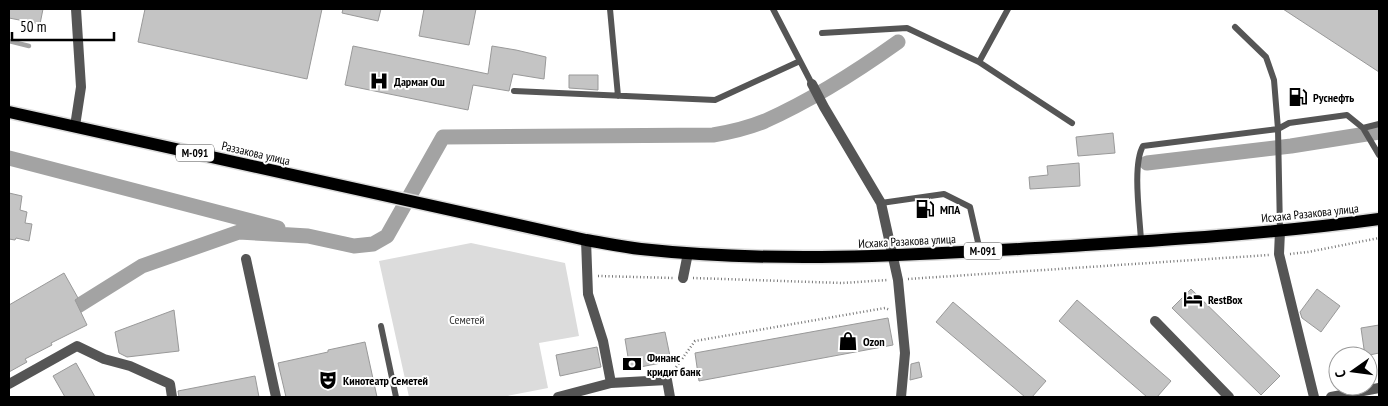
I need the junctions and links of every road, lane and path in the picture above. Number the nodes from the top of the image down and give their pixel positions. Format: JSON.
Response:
{"nodes":[{"id":1,"x":76,"y":9,"type":"edge"},
{"id":2,"x":610,"y":9,"type":"edge"},
{"id":3,"x":773,"y":9,"type":"edge"},
{"id":4,"x":1008,"y":9,"type":"edge"},
{"id":5,"x":1235,"y":27,"type":"dead end"},
{"id":6,"x":822,"y":33,"type":"dead end"},
{"id":7,"x":800,"y":62,"type":"junction"},
{"id":8,"x":979,"y":62,"type":"junction"},
{"id":9,"x":812,"y":84,"type":"joint"},
{"id":10,"x":514,"y":91,"type":"dead end"},
{"id":11,"x":618,"y":96,"type":"junction"},
{"id":12,"x":9,"y":112,"type":"edge"},
{"id":13,"x":1072,"y":123,"type":"dead end"},
{"id":14,"x":1379,"y":124,"type":"edge"},
{"id":15,"x":75,"y":126,"type":"junction"},
{"id":16,"x":1364,"y":130,"type":"junction"},
{"id":17,"x":1278,"y":132,"type":"junction"},
{"id":18,"x":1379,"y":156,"type":"edge"},
{"id":19,"x":881,"y":203,"type":"junction"},
{"id":20,"x":1379,"y":219,"type":"edge"},
{"id":21,"x":1280,"y":231,"type":"junction"},
{"id":22,"x":1379,"y":238,"type":"edge"},
{"id":23,"x":586,"y":240,"type":"junction"},
{"id":24,"x":1141,"y":241,"type":"junction"},
{"id":25,"x":980,"y":251,"type":"junction"},
{"id":26,"x":688,"y":253,"type":"junction"},
{"id":27,"x":1279,"y":254,"type":"junction"},
{"id":28,"x":894,"y":256,"type":"junction"},
{"id":29,"x":246,"y":259,"type":"dead end"},
{"id":30,"x":586,"y":275,"type":"junction"},
{"id":31,"x":683,"y":278,"type":"junction"},
{"id":32,"x":898,"y":280,"type":"junction"},
{"id":33,"x":885,"y":308,"type":"dead end"},
{"id":34,"x":1156,"y":321,"type":"dead end"},
{"id":35,"x":381,"y":326,"type":"dead end"},
{"id":36,"x":667,"y":380,"type":"junction"},
{"id":37,"x":611,"y":383,"type":"junction"},
{"id":38,"x":9,"y":384,"type":"edge"},
{"id":39,"x":1379,"y":388,"type":"edge"},
{"id":40,"x":594,"y":393,"type":"edge"},
{"id":41,"x":172,"y":397,"type":"edge"},
{"id":42,"x":276,"y":397,"type":"edge"},
{"id":43,"x":396,"y":397,"type":"edge"},
{"id":44,"x":558,"y":397,"type":"edge"},
{"id":45,"x":670,"y":397,"type":"edge"},
{"id":46,"x":901,"y":397,"type":"edge"},
{"id":47,"x":1229,"y":397,"type":"edge"},
{"id":48,"x":1314,"y":397,"type":"edge"},
{"id":49,"x":1331,"y":397,"type":"edge"}],
"edges":[{"from":1,"to":15,"type":"street"},
{"from":2,"to":11,"type":"lane"},
{"from":3,"to":7,"type":"lane"},
{"from":4,"to":8,"type":"lane"},
{"from":5,"to":17,"type":"lane"},
{"from":6,"to":8,"type":"lane"},
{"from":7,"to":9,"type":"lane"},
{"from":7,"to":11,"type":"lane"},
{"from":8,"to":13,"type":"lane"},
{"from":9,"to":19,"type":"street"},
{"from":10,"to":11,"type":"lane"},
{"from":12,"to":15,"type":"main road","name":"Раззакова улица","number":"М-091"},
{"from":14,"to":16,"type":"lane"},
{"from":15,"to":23,"type":"main road","name":"Раззакова улица","number":"М-091"},
{"from":16,"to":17,"type":"lane"},
{"from":16,"to":18,"type":"lane"},
{"from":17,"to":21,"type":"lane"},
{"from":17,"to":24,"type":"lane"},
{"from":19,"to":25,"type":"lane"},
{"from":19,"to":28,"type":"street"},
{"from":20,"to":21,"type":"main road","name":"Исхака Разакова улица","number":"М-091"},
{"from":21,"to":24,"type":"main road","name":"Исхака Разакова улица","number":"М-091"},
{"from":21,"to":27,"type":"street"},
{"from":22,"to":27,"type":"path"},
{"from":23,"to":26,"type":"main road","name":"Исхака Разакова улица","number":"М-091"},
{"from":23,"to":30,"type":"street"},
{"from":24,"to":25,"type":"main road","name":"Исхака Разакова улица","number":"М-091"},
{"from":25,"to":28,"type":"main road","name":"Исхака Разакова улица","number":"М-091"},
{"from":26,"to":28,"type":"main road","name":"Исхака Разакова улица","number":"М-091"},
{"from":26,"to":31,"type":"street"},
{"from":27,"to":32,"type":"path"},
{"from":27,"to":48,"type":"street"},
{"from":28,"to":32,"type":"street"},
{"from":29,"to":42,"type":"street"},
{"from":30,"to":31,"type":"path"},
{"from":30,"to":37,"type":"street"},
{"from":31,"to":32,"type":"path"},
{"from":32,"to":46,"type":"street"},
{"from":33,"to":36,"type":"path"},
{"from":34,"to":47,"type":"street"},
{"from":35,"to":43,"type":"lane"},
{"from":36,"to":37,"type":"street"},
{"from":36,"to":45,"type":"street"},
{"from":37,"to":40,"type":"street"},
{"from":38,"to":41,"type":"street"},
{"from":39,"to":49,"type":"street"},
{"from":40,"to":44,"type":"street"}]}
